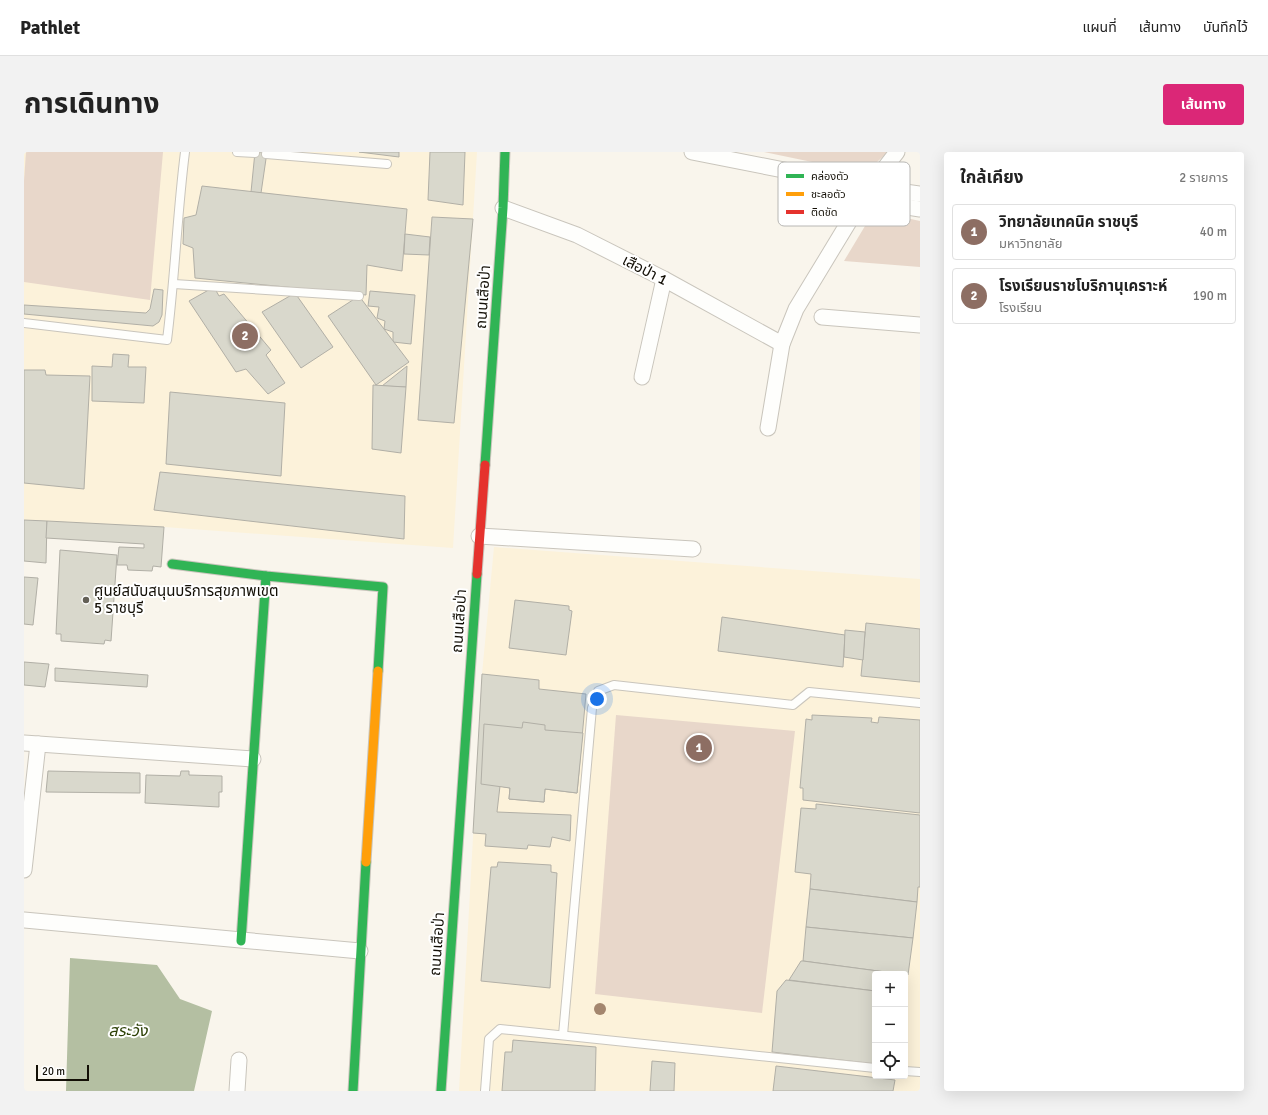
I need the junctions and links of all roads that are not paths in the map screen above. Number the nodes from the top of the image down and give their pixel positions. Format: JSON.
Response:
{"nodes":[{"id":1,"x":185,"y":152,"type":"edge"},
{"id":2,"x":237,"y":152,"type":"edge"},
{"id":3,"x":505,"y":152,"type":"edge"},
{"id":4,"x":692,"y":152,"type":"edge"},
{"id":5,"x":897,"y":152,"type":"edge"},
{"id":6,"x":255,"y":153,"type":"dead end"},
{"id":7,"x":266,"y":154,"type":"dead end"},
{"id":8,"x":889,"y":162,"type":"edge"},
{"id":9,"x":387,"y":164,"type":"dead end"},
{"id":10,"x":778,"y":169,"type":"edge"},
{"id":11,"x":910,"y":193,"type":"edge"},
{"id":12,"x":920,"y":194,"type":"edge"},
{"id":13,"x":910,"y":207,"type":"edge"},
{"id":14,"x":503,"y":208,"type":"junction"},
{"id":15,"x":920,"y":209,"type":"edge"},
{"id":16,"x":846,"y":226,"type":"edge"},
{"id":17,"x":664,"y":278,"type":"junction"},
{"id":18,"x":174,"y":284,"type":"junction"},
{"id":19,"x":359,"y":296,"type":"dead end"},
{"id":20,"x":822,"y":317,"type":"dead end"},
{"id":21,"x":24,"y":323,"type":"edge"},
{"id":22,"x":920,"y":325,"type":"edge"},
{"id":23,"x":782,"y":344,"type":"junction"},
{"id":24,"x":642,"y":377,"type":"dead end"},
{"id":25,"x":768,"y":428,"type":"dead end"},
{"id":26,"x":479,"y":536,"type":"junction"},
{"id":27,"x":693,"y":549,"type":"dead end"},
{"id":28,"x":172,"y":564,"type":"dead end"},
{"id":29,"x":266,"y":576,"type":"junction"},
{"id":30,"x":920,"y":703,"type":"edge"},
{"id":31,"x":31,"y":744,"type":"edge"},
{"id":32,"x":253,"y":759,"type":"junction"},
{"id":33,"x":24,"y":870,"type":"edge"},
{"id":34,"x":24,"y":920,"type":"edge"},
{"id":35,"x":241,"y":941,"type":"junction"},
{"id":36,"x":360,"y":951,"type":"junction"},
{"id":37,"x":563,"y":1035,"type":"junction"},
{"id":38,"x":239,"y":1060,"type":"dead end"},
{"id":39,"x":872,"y":1068,"type":"edge"},
{"id":40,"x":908,"y":1071,"type":"edge"},
{"id":41,"x":920,"y":1072,"type":"edge"},
{"id":42,"x":237,"y":1091,"type":"edge"},
{"id":43,"x":354,"y":1091,"type":"edge"},
{"id":44,"x":441,"y":1091,"type":"edge"},
{"id":45,"x":486,"y":1091,"type":"edge"}],
"edges":[{"from":1,"to":18,"type":"lane"},
{"from":2,"to":6,"type":"lane"},
{"from":3,"to":14,"type":"street","name":"ถนนเสือป่า"},
{"from":4,"to":10,"type":"street"},
{"from":5,"to":8,"type":"street"},
{"from":7,"to":9,"type":"lane"},
{"from":11,"to":12,"type":"street"},
{"from":13,"to":15,"type":"street"},
{"from":14,"to":17,"type":"street","name":"เสือป่า 1"},
{"from":14,"to":26,"type":"street","name":"ถนนเสือป่า"},
{"from":16,"to":23,"type":"street"},
{"from":17,"to":23,"type":"street","name":"เสือป่า 1"},
{"from":17,"to":24,"type":"street"},
{"from":18,"to":19,"type":"lane"},
{"from":18,"to":21,"type":"lane"},
{"from":20,"to":22,"type":"street"},
{"from":23,"to":25,"type":"street"},
{"from":26,"to":27,"type":"street"},
{"from":26,"to":44,"type":"street","name":"ถนนเสือป่า"},
{"from":28,"to":29,"type":"street"},
{"from":29,"to":32,"type":"street"},
{"from":29,"to":36,"type":"street"},
{"from":30,"to":37,"type":"lane"},
{"from":31,"to":32,"type":"street"},
{"from":31,"to":33,"type":"street"},
{"from":32,"to":35,"type":"street"},
{"from":34,"to":35,"type":"street"},
{"from":35,"to":36,"type":"street"},
{"from":36,"to":43,"type":"street"},
{"from":37,"to":39,"type":"lane"},
{"from":37,"to":45,"type":"lane"},
{"from":38,"to":42,"type":"street"},
{"from":40,"to":41,"type":"lane"}]}
